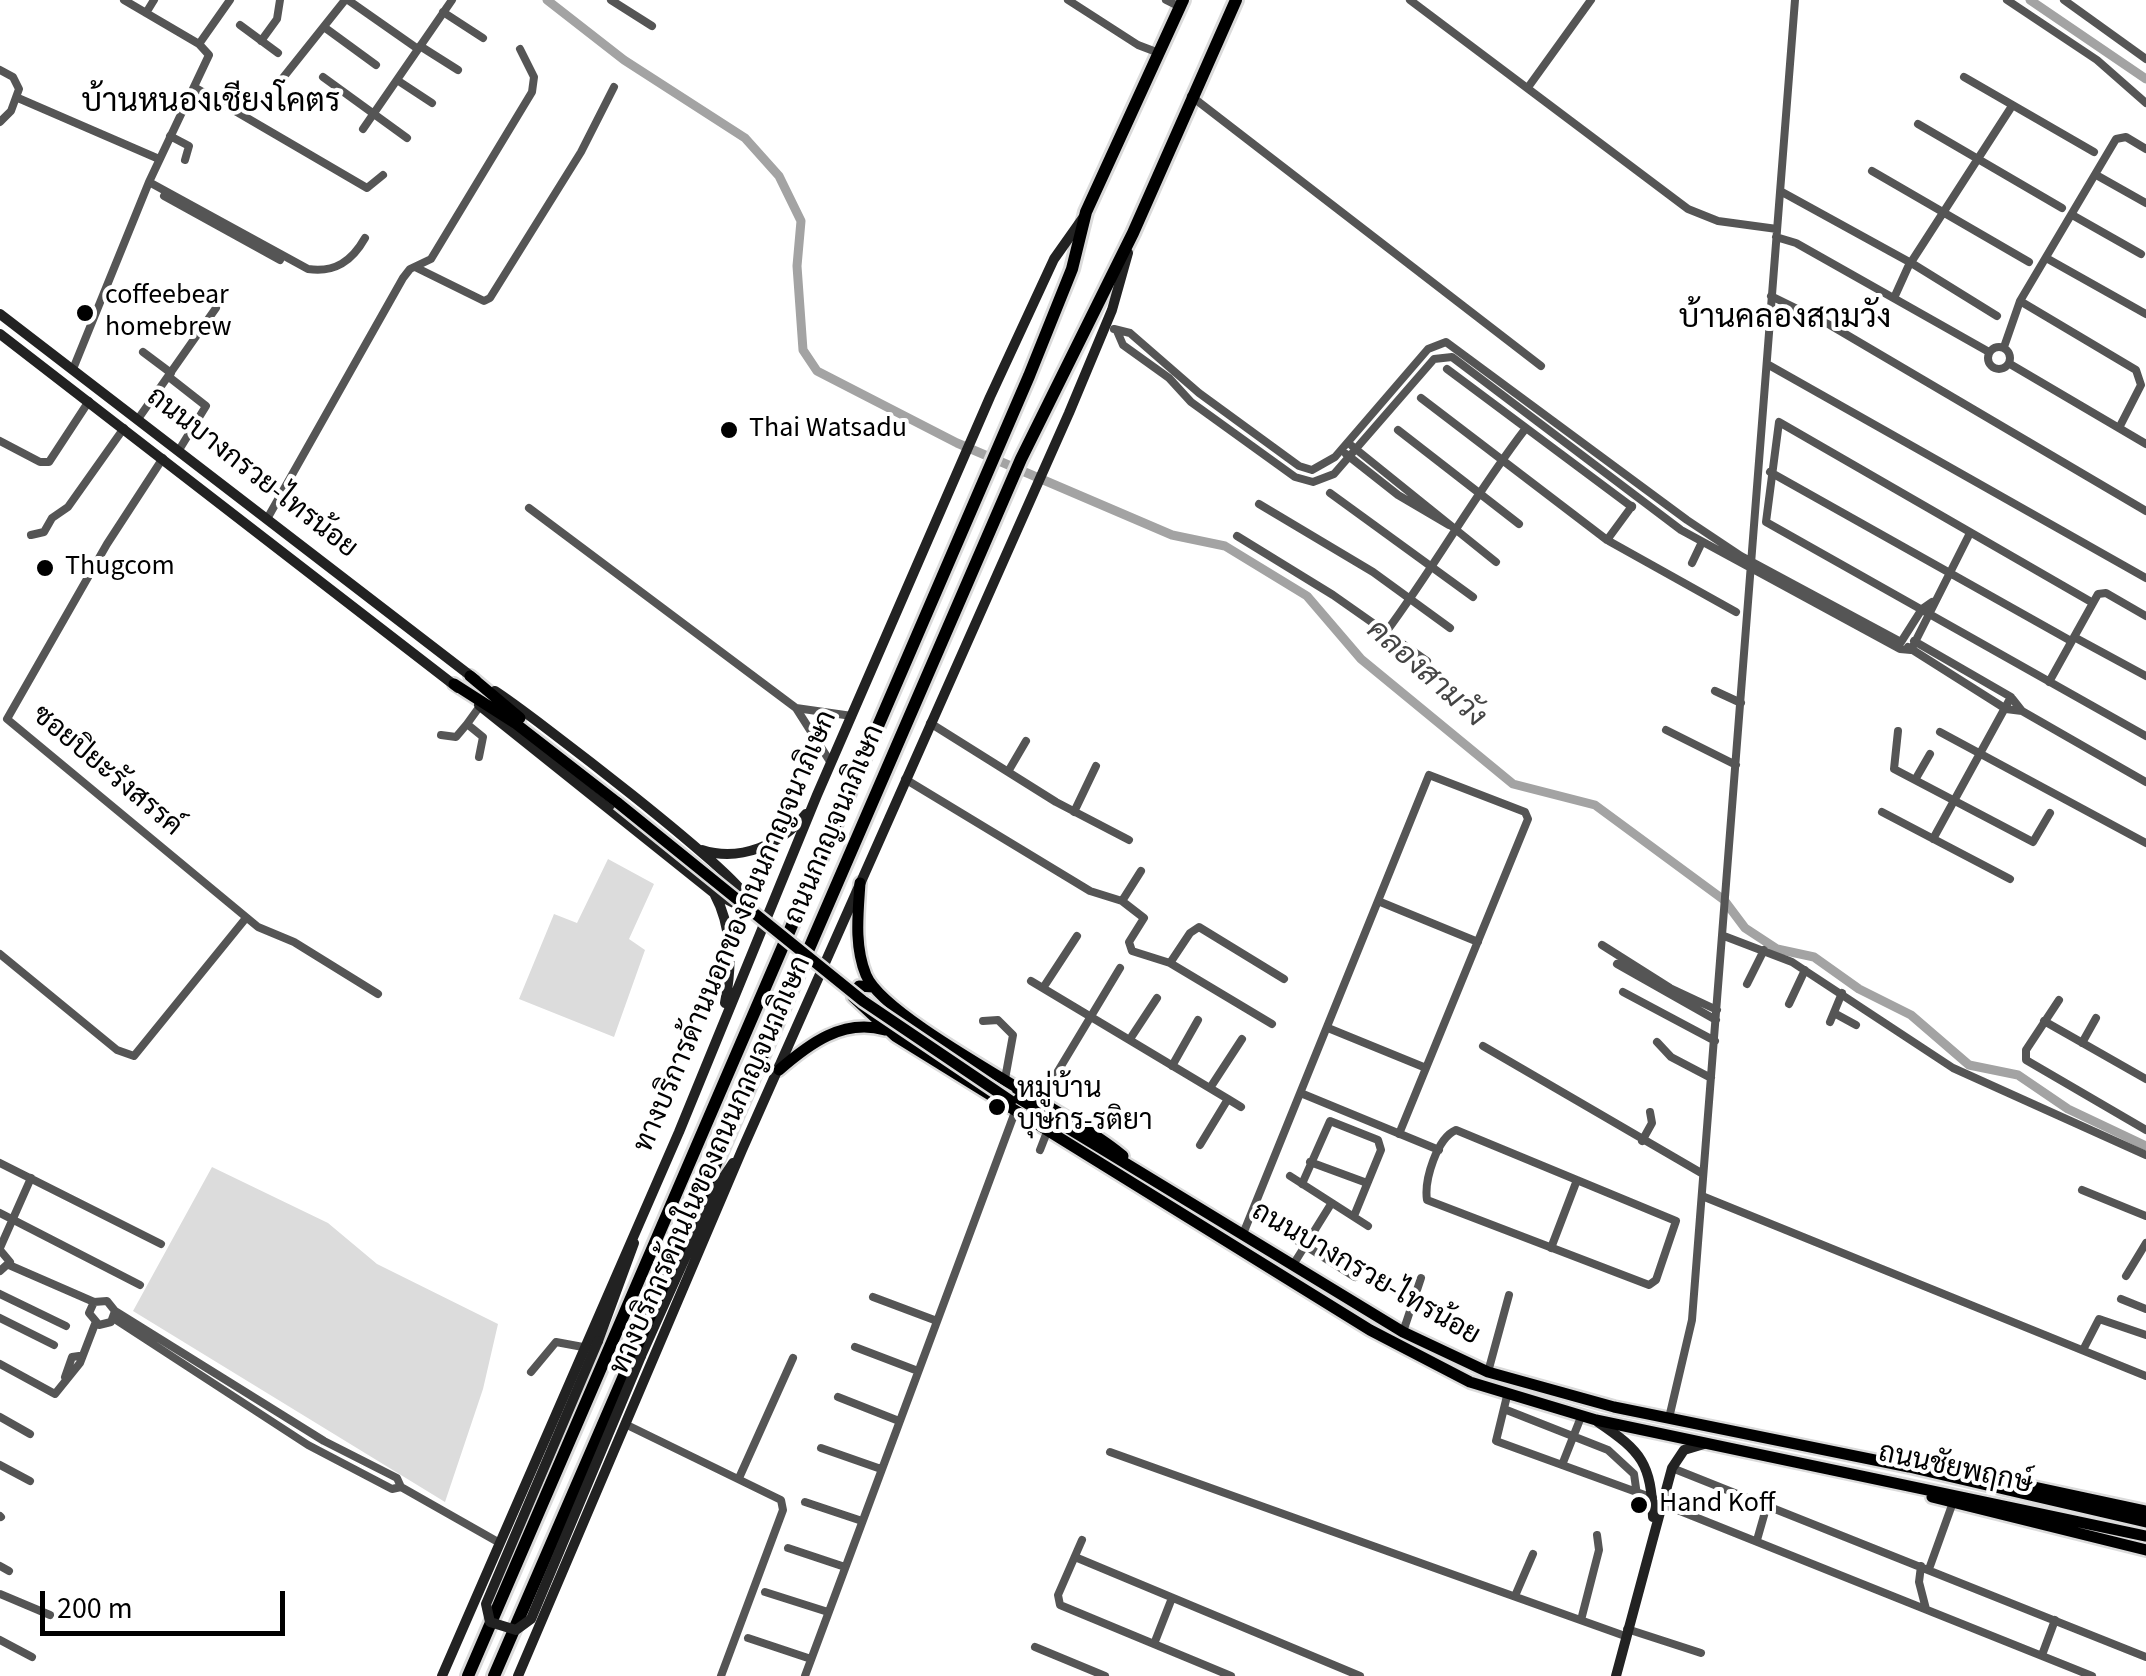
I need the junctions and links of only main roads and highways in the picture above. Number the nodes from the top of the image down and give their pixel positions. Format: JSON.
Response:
{"nodes":[{"id":1,"x":1236,"y":0,"type":"edge"},
{"id":2,"x":1181,"y":4,"type":"edge"},
{"id":3,"x":1086,"y":212,"type":"junction"},
{"id":4,"x":1133,"y":232,"type":"junction"},
{"id":5,"x":0,"y":314,"type":"edge"},
{"id":6,"x":0,"y":334,"type":"edge"},
{"id":7,"x":470,"y":676,"type":"junction"},
{"id":8,"x":454,"y":684,"type":"junction"},
{"id":9,"x":620,"y":801,"type":"junction"},
{"id":10,"x":813,"y":805,"type":"junction"},
{"id":11,"x":698,"y":849,"type":"junction"},
{"id":12,"x":860,"y":884,"type":"junction"},
{"id":13,"x":714,"y":892,"type":"junction"},
{"id":14,"x":873,"y":987,"type":"junction"},
{"id":15,"x":719,"y":1029,"type":"junction"},
{"id":16,"x":890,"y":1032,"type":"junction"},
{"id":17,"x":779,"y":1070,"type":"junction"},
{"id":18,"x":1014,"y":1103,"type":"junction"},
{"id":19,"x":742,"y":1150,"type":"junction"},
{"id":20,"x":1138,"y":1169,"type":"junction"},
{"id":21,"x":1130,"y":1181,"type":"junction"},
{"id":22,"x":648,"y":1200,"type":"junction"},
{"id":23,"x":1596,"y":1420,"type":"junction"},
{"id":24,"x":1756,"y":1437,"type":"joint"},
{"id":25,"x":1706,"y":1444,"type":"junction"},
{"id":26,"x":1753,"y":1454,"type":"joint"},
{"id":27,"x":1909,"y":1467,"type":"junction"},
{"id":28,"x":1912,"y":1486,"type":"junction"},
{"id":29,"x":1656,"y":1500,"type":"junction"},
{"id":30,"x":2146,"y":1511,"type":"edge"},
{"id":31,"x":2146,"y":1522,"type":"edge"},
{"id":32,"x":2146,"y":1536,"type":"edge"},
{"id":33,"x":2146,"y":1550,"type":"edge"},
{"id":34,"x":442,"y":1676,"type":"edge"},
{"id":35,"x":468,"y":1676,"type":"edge"},
{"id":36,"x":494,"y":1676,"type":"edge"},
{"id":37,"x":518,"y":1676,"type":"edge"},
{"id":38,"x":1616,"y":1676,"type":"edge"}],
"edges":[{"from":1,"to":4,"type":"highway","name":"ถนนกาญจนาภิเษก"},
{"from":2,"to":3,"type":"highway","name":"ถนนกาญจนาภิเษก"},
{"from":3,"to":10,"type":"main road","name":"ทางบริการด้านนอกของถนนกาญจนาภิเษก"},
{"from":3,"to":35,"type":"highway","name":"ถนนกาญจนาภิเษก"},
{"from":4,"to":12,"type":"main road","name":"ทางบริการด้านในของถนนกาญจนาภิเษก"},
{"from":4,"to":36,"type":"highway","name":"ถนนกาญจนาภิเษก"},
{"from":5,"to":7,"type":"main road","name":"ถนนบางกรวย-ไทรน้อย"},
{"from":6,"to":8,"type":"main road","name":"ถนนบางกรวย-ไทรน้อย"},
{"from":7,"to":9,"type":"main road"},
{"from":7,"to":11,"type":"main road","name":"ถนนบางกรวย-ไทรน้อย"},
{"from":8,"to":9,"type":"main road"},
{"from":8,"to":13,"type":"main road","name":"ถนนบางกรวย-ไทรน้อย"},
{"from":9,"to":18,"type":"main road","bridge":true},
{"from":10,"to":11,"type":"main road"},
{"from":10,"to":15,"type":"main road","name":"ทางบริการด้านนอกของถนนกาญจนาภิเษก"},
{"from":11,"to":13,"type":"main road","name":"ถนนบางกรวย-ไทรน้อย"},
{"from":12,"to":14,"type":"main road"},
{"from":12,"to":17,"type":"main road","name":"ทางบริการด้านในของถนนกาญจนาภิเษก"},
{"from":13,"to":15,"type":"main road"},
{"from":14,"to":16,"type":"main road"},
{"from":14,"to":20,"type":"main road"},
{"from":15,"to":22,"type":"main road","name":"ทางบริการด้านนอกของถนนกาญจนาภิเษก"},
{"from":16,"to":17,"type":"main road"},
{"from":16,"to":18,"type":"main road"},
{"from":17,"to":19,"type":"main road","name":"ทางบริการด้านในของถนนกาญจนาภิเษก"},
{"from":18,"to":20,"type":"main road"},
{"from":18,"to":21,"type":"main road"},
{"from":18,"to":21,"type":"main road"},
{"from":19,"to":22,"type":"main road","bridge":true},
{"from":19,"to":37,"type":"main road","name":"ทางบริการด้านในของถนนกาญจนาภิเษก"},
{"from":20,"to":24,"type":"main road","name":"ถนนบางกรวย-ไทรน้อย"},
{"from":21,"to":23,"type":"main road","name":"ถนนบางกรวย-ไทรน้อย"},
{"from":22,"to":34,"type":"main road","name":"ทางบริการด้านนอกของถนนกาญจนาภิเษก"},
{"from":23,"to":25,"type":"main road","name":"ถนนบางกรวย-ไทรน้อย"},
{"from":23,"to":29,"type":"main road","name":"ถนนบางกรวย-ไทรน้อย"},
{"from":24,"to":27,"type":"main road","name":"ถนนชัยพฤกษ์"},
{"from":25,"to":26,"type":"main road","name":"ถนนบางกรวย-ไทรน้อย"},
{"from":25,"to":29,"type":"main road","name":"ถนนบางกรวย-ไทรน้อย"},
{"from":26,"to":28,"type":"main road","name":"ถนนชัยพฤกษ์"},
{"from":27,"to":30,"type":"main road"},
{"from":27,"to":31,"type":"main road","name":"ถนนชัยพฤกษ์"},
{"from":28,"to":32,"type":"main road","name":"ถนนชัยพฤกษ์"},
{"from":28,"to":33,"type":"main road"},
{"from":29,"to":38,"type":"main road","name":"ถนนบางกรวย-ไทรน้อย"}]}
